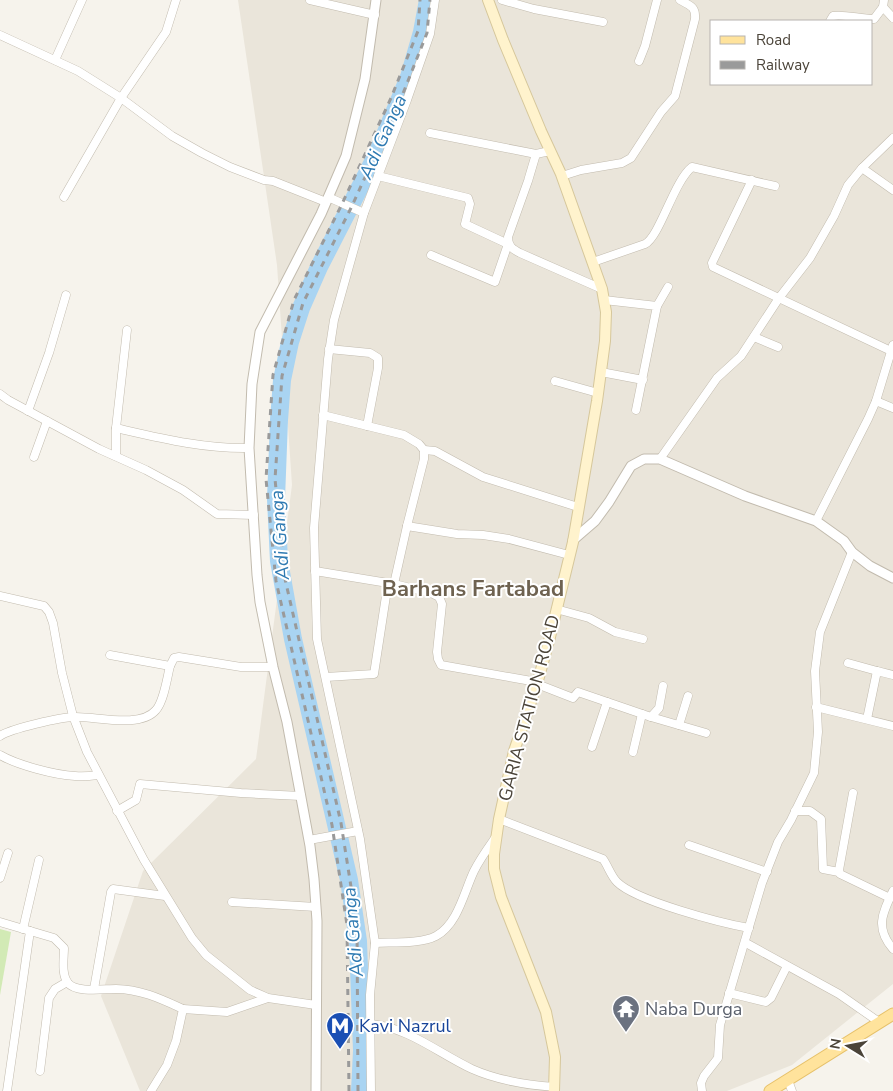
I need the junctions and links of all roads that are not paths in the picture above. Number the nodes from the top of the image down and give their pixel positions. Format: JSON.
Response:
{"nodes":[{"id":1,"x":82,"y":0,"type":"edge"},
{"id":2,"x":176,"y":0,"type":"edge"},
{"id":3,"x":310,"y":0,"type":"edge"},
{"id":4,"x":376,"y":0,"type":"edge"},
{"id":5,"x":435,"y":0,"type":"edge"},
{"id":6,"x":488,"y":0,"type":"edge"},
{"id":7,"x":502,"y":0,"type":"edge"},
{"id":8,"x":657,"y":0,"type":"edge"},
{"id":9,"x":680,"y":0,"type":"edge"},
{"id":10,"x":883,"y":4,"type":"edge"},
{"id":11,"x":375,"y":15,"type":"junction"},
{"id":12,"x":893,"y":18,"type":"edge"},
{"id":13,"x":831,"y":20,"type":"edge"},
{"id":14,"x":603,"y":22,"type":"dead end"},
{"id":15,"x":0,"y":35,"type":"edge"},
{"id":16,"x":55,"y":60,"type":"junction"},
{"id":17,"x":639,"y":60,"type":"dead end"},
{"id":18,"x":121,"y":98,"type":"junction"},
{"id":19,"x":430,"y":133,"type":"dead end"},
{"id":20,"x":893,"y":138,"type":"edge"},
{"id":21,"x":550,"y":151,"type":"junction"},
{"id":22,"x":536,"y":154,"type":"junction"},
{"id":23,"x":862,"y":168,"type":"junction"},
{"id":24,"x":378,"y":176,"type":"junction"},
{"id":25,"x":562,"y":176,"type":"junction"},
{"id":26,"x":752,"y":180,"type":"junction"},
{"id":27,"x":775,"y":186,"type":"dead end"},
{"id":28,"x":893,"y":190,"type":"edge"},
{"id":29,"x":64,"y":198,"type":"dead end"},
{"id":30,"x":327,"y":199,"type":"junction"},
{"id":31,"x":364,"y":213,"type":"junction"},
{"id":32,"x":508,"y":244,"type":"junction"},
{"id":33,"x":431,"y":255,"type":"dead end"},
{"id":34,"x":593,"y":262,"type":"junction"},
{"id":35,"x":668,"y":288,"type":"dead end"},
{"id":36,"x":603,"y":294,"type":"junction"},
{"id":37,"x":66,"y":295,"type":"dead end"},
{"id":38,"x":779,"y":298,"type":"junction"},
{"id":39,"x":657,"y":306,"type":"junction"},
{"id":40,"x":127,"y":330,"type":"dead end"},
{"id":41,"x":754,"y":336,"type":"junction"},
{"id":42,"x":778,"y":347,"type":"dead end"},
{"id":43,"x":892,"y":348,"type":"edge"},
{"id":44,"x":329,"y":350,"type":"junction"},
{"id":45,"x":602,"y":372,"type":"junction"},
{"id":46,"x":643,"y":380,"type":"junction"},
{"id":47,"x":555,"y":381,"type":"dead end"},
{"id":48,"x":598,"y":393,"type":"junction"},
{"id":49,"x":0,"y":394,"type":"edge"},
{"id":50,"x":876,"y":401,"type":"junction"},
{"id":51,"x":893,"y":408,"type":"edge"},
{"id":52,"x":636,"y":410,"type":"dead end"},
{"id":53,"x":28,"y":411,"type":"junction"},
{"id":54,"x":323,"y":415,"type":"junction"},
{"id":55,"x":47,"y":421,"type":"junction"},
{"id":56,"x":367,"y":426,"type":"junction"},
{"id":57,"x":116,"y":428,"type":"junction"},
{"id":58,"x":249,"y":448,"type":"junction"},
{"id":59,"x":424,"y":450,"type":"junction"},
{"id":60,"x":116,"y":456,"type":"junction"},
{"id":61,"x":34,"y":457,"type":"dead end"},
{"id":62,"x":660,"y":458,"type":"junction"},
{"id":63,"x":578,"y":507,"type":"junction"},
{"id":64,"x":254,"y":515,"type":"junction"},
{"id":65,"x":816,"y":521,"type":"junction"},
{"id":66,"x":407,"y":526,"type":"junction"},
{"id":67,"x":573,"y":540,"type":"junction"},
{"id":68,"x":852,"y":552,"type":"junction"},
{"id":69,"x":569,"y":555,"type":"junction"},
{"id":70,"x":315,"y":571,"type":"junction"},
{"id":71,"x":893,"y":578,"type":"edge"},
{"id":72,"x":391,"y":584,"type":"junction"},
{"id":73,"x":0,"y":596,"type":"edge"},
{"id":74,"x":556,"y":610,"type":"junction"},
{"id":75,"x":643,"y":639,"type":"dead end"},
{"id":76,"x":110,"y":655,"type":"dead end"},
{"id":77,"x":848,"y":663,"type":"dead end"},
{"id":78,"x":170,"y":666,"type":"junction"},
{"id":79,"x":274,"y":667,"type":"junction"},
{"id":80,"x":877,"y":670,"type":"junction"},
{"id":81,"x":893,"y":675,"type":"edge"},
{"id":82,"x":326,"y":677,"type":"junction"},
{"id":83,"x":537,"y":683,"type":"junction"},
{"id":84,"x":663,"y":686,"type":"dead end"},
{"id":85,"x":688,"y":696,"type":"dead end"},
{"id":86,"x":606,"y":702,"type":"junction"},
{"id":87,"x":816,"y":707,"type":"junction"},
{"id":88,"x":642,"y":714,"type":"junction"},
{"id":89,"x":73,"y":716,"type":"junction"},
{"id":90,"x":651,"y":717,"type":"junction"},
{"id":91,"x":868,"y":719,"type":"junction"},
{"id":92,"x":679,"y":725,"type":"junction"},
{"id":93,"x":893,"y":726,"type":"edge"},
{"id":94,"x":706,"y":733,"type":"dead end"},
{"id":95,"x":0,"y":736,"type":"edge"},
{"id":96,"x":592,"y":747,"type":"dead end"},
{"id":97,"x":633,"y":752,"type":"dead end"},
{"id":98,"x":0,"y":755,"type":"edge"},
{"id":99,"x":98,"y":775,"type":"junction"},
{"id":100,"x":853,"y":793,"type":"dead end"},
{"id":101,"x":301,"y":796,"type":"junction"},
{"id":102,"x":117,"y":811,"type":"junction"},
{"id":103,"x":795,"y":811,"type":"junction"},
{"id":104,"x":499,"y":819,"type":"junction"},
{"id":105,"x":358,"y":831,"type":"junction"},
{"id":106,"x":496,"y":836,"type":"junction"},
{"id":107,"x":309,"y":840,"type":"junction"},
{"id":108,"x":689,"y":845,"type":"dead end"},
{"id":109,"x":8,"y":852,"type":"dead end"},
{"id":110,"x":39,"y":860,"type":"dead end"},
{"id":111,"x":767,"y":872,"type":"junction"},
{"id":112,"x":839,"y":872,"type":"junction"},
{"id":113,"x":0,"y":878,"type":"edge"},
{"id":114,"x":892,"y":895,"type":"edge"},
{"id":115,"x":166,"y":896,"type":"junction"},
{"id":116,"x":232,"y":902,"type":"dead end"},
{"id":117,"x":316,"y":907,"type":"junction"},
{"id":118,"x":0,"y":922,"type":"edge"},
{"id":119,"x":749,"y":928,"type":"junction"},
{"id":120,"x":27,"y":929,"type":"junction"},
{"id":121,"x":746,"y":942,"type":"junction"},
{"id":122,"x":375,"y":943,"type":"junction"},
{"id":123,"x":893,"y":948,"type":"edge"},
{"id":124,"x":787,"y":966,"type":"junction"},
{"id":125,"x":67,"y":982,"type":"junction"},
{"id":126,"x":94,"y":989,"type":"junction"},
{"id":127,"x":730,"y":993,"type":"junction"},
{"id":128,"x":268,"y":998,"type":"junction"},
{"id":129,"x":316,"y":1005,"type":"junction"},
{"id":130,"x":182,"y":1009,"type":"junction"},
{"id":131,"x":893,"y":1014,"type":"edge"},
{"id":132,"x":879,"y":1022,"type":"junction"},
{"id":133,"x":370,"y":1024,"type":"junction"},
{"id":134,"x":40,"y":1071,"type":"dead end"},
{"id":135,"x":788,"y":1080,"type":"junction"},
{"id":136,"x":555,"y":1089,"type":"edge"},
{"id":137,"x":7,"y":1091,"type":"edge"},
{"id":138,"x":151,"y":1091,"type":"edge"},
{"id":139,"x":316,"y":1091,"type":"edge"},
{"id":140,"x":371,"y":1091,"type":"edge"},
{"id":141,"x":702,"y":1091,"type":"edge"},
{"id":142,"x":770,"y":1091,"type":"edge"},
{"id":143,"x":792,"y":1091,"type":"edge"}],
"edges":[{"from":1,"to":16,"type":"street"},
{"from":2,"to":18,"type":"street"},
{"from":3,"to":11,"type":"street"},
{"from":4,"to":11,"type":"street"},
{"from":5,"to":24,"type":"street"},
{"from":6,"to":21,"type":"main road","name":"GARIA STATION ROAD"},
{"from":7,"to":14,"type":"street"},
{"from":8,"to":17,"type":"street"},
{"from":9,"to":25,"type":"street"},
{"from":10,"to":12,"type":"street"},
{"from":10,"to":13,"type":"street"},
{"from":11,"to":30,"type":"street"},
{"from":15,"to":16,"type":"street"},
{"from":16,"to":18,"type":"street"},
{"from":18,"to":29,"type":"street"},
{"from":18,"to":30,"type":"street"},
{"from":19,"to":22,"type":"street"},
{"from":20,"to":23,"type":"street"},
{"from":21,"to":22,"type":"street"},
{"from":21,"to":25,"type":"main road","name":"GARIA STATION ROAD"},
{"from":22,"to":32,"type":"street"},
{"from":23,"to":28,"type":"street"},
{"from":23,"to":38,"type":"street"},
{"from":24,"to":31,"type":"street"},
{"from":24,"to":32,"type":"street"},
{"from":25,"to":34,"type":"main road","name":"GARIA STATION ROAD"},
{"from":26,"to":27,"type":"street"},
{"from":26,"to":34,"type":"street"},
{"from":26,"to":38,"type":"street"},
{"from":30,"to":31,"type":"street"},
{"from":30,"to":58,"type":"street"},
{"from":31,"to":44,"type":"street"},
{"from":32,"to":33,"type":"street"},
{"from":32,"to":36,"type":"street"},
{"from":34,"to":36,"type":"main road","name":"GARIA STATION ROAD"},
{"from":35,"to":39,"type":"street"},
{"from":36,"to":39,"type":"street"},
{"from":36,"to":45,"type":"main road","name":"GARIA STATION ROAD"},
{"from":37,"to":53,"type":"street"},
{"from":38,"to":41,"type":"street"},
{"from":38,"to":43,"type":"street"},
{"from":39,"to":46,"type":"street"},
{"from":40,"to":57,"type":"street"},
{"from":41,"to":42,"type":"street"},
{"from":41,"to":62,"type":"street"},
{"from":43,"to":50,"type":"street"},
{"from":44,"to":54,"type":"street"},
{"from":44,"to":56,"type":"street"},
{"from":45,"to":46,"type":"street"},
{"from":45,"to":48,"type":"main road","name":"GARIA STATION ROAD"},
{"from":46,"to":52,"type":"street"},
{"from":47,"to":48,"type":"street"},
{"from":48,"to":63,"type":"main road","name":"GARIA STATION ROAD"},
{"from":49,"to":53,"type":"street"},
{"from":50,"to":51,"type":"street"},
{"from":50,"to":65,"type":"street"},
{"from":53,"to":55,"type":"street"},
{"from":54,"to":56,"type":"street"},
{"from":54,"to":70,"type":"street"},
{"from":55,"to":60,"type":"street"},
{"from":55,"to":61,"type":"street"},
{"from":56,"to":59,"type":"street"},
{"from":57,"to":58,"type":"street"},
{"from":57,"to":60,"type":"street"},
{"from":58,"to":64,"type":"street"},
{"from":59,"to":63,"type":"street"},
{"from":59,"to":66,"type":"street"},
{"from":60,"to":64,"type":"street"},
{"from":62,"to":65,"type":"street"},
{"from":62,"to":67,"type":"street"},
{"from":63,"to":67,"type":"main road","name":"GARIA STATION ROAD"},
{"from":64,"to":79,"type":"street"},
{"from":65,"to":68,"type":"street"},
{"from":66,"to":69,"type":"street"},
{"from":66,"to":72,"type":"street"},
{"from":67,"to":69,"type":"main road","name":"GARIA STATION ROAD"},
{"from":68,"to":71,"type":"street"},
{"from":68,"to":87,"type":"street"},
{"from":69,"to":74,"type":"main road","name":"GARIA STATION ROAD"},
{"from":70,"to":72,"type":"street"},
{"from":70,"to":82,"type":"street"},
{"from":72,"to":82,"type":"street"},
{"from":72,"to":83,"type":"street"},
{"from":73,"to":89,"type":"street"},
{"from":74,"to":75,"type":"street"},
{"from":74,"to":83,"type":"main road","name":"GARIA STATION ROAD"},
{"from":76,"to":78,"type":"street"},
{"from":77,"to":80,"type":"street"},
{"from":78,"to":79,"type":"street"},
{"from":78,"to":89,"type":"street"},
{"from":79,"to":101,"type":"street"},
{"from":80,"to":81,"type":"street"},
{"from":80,"to":91,"type":"street"},
{"from":82,"to":105,"type":"street"},
{"from":83,"to":86,"type":"street"},
{"from":83,"to":104,"type":"main road","name":"GARIA STATION ROAD"},
{"from":84,"to":90,"type":"street"},
{"from":85,"to":92,"type":"street"},
{"from":86,"to":88,"type":"street"},
{"from":86,"to":96,"type":"street"},
{"from":87,"to":91,"type":"street"},
{"from":87,"to":103,"type":"street"},
{"from":88,"to":90,"type":"street"},
{"from":88,"to":97,"type":"street"},
{"from":89,"to":95,"type":"street"},
{"from":89,"to":99,"type":"street"},
{"from":90,"to":92,"type":"street"},
{"from":91,"to":93,"type":"street"},
{"from":92,"to":94,"type":"street"},
{"from":98,"to":99,"type":"street"},
{"from":99,"to":102,"type":"street"},
{"from":100,"to":112,"type":"street"},
{"from":101,"to":102,"type":"street"},
{"from":101,"to":107,"type":"street"},
{"from":102,"to":115,"type":"street"},
{"from":103,"to":111,"type":"street"},
{"from":103,"to":112,"type":"street"},
{"from":104,"to":106,"type":"main road","name":"GARIA STATION ROAD"},
{"from":104,"to":119,"type":"street"},
{"from":105,"to":107,"type":"street"},
{"from":105,"to":122,"type":"street"},
{"from":106,"to":122,"type":"street"},
{"from":106,"to":136,"type":"main road","name":"GARIA STATION ROAD"},
{"from":107,"to":117,"type":"street"},
{"from":108,"to":111,"type":"street"},
{"from":109,"to":113,"type":"street"},
{"from":110,"to":120,"type":"street"},
{"from":111,"to":119,"type":"street"},
{"from":112,"to":114,"type":"street"},
{"from":114,"to":123,"type":"street"},
{"from":115,"to":126,"type":"street"},
{"from":115,"to":128,"type":"street"},
{"from":116,"to":117,"type":"street"},
{"from":117,"to":129,"type":"street"},
{"from":118,"to":120,"type":"street"},
{"from":119,"to":121,"type":"street"},
{"from":120,"to":125,"type":"street"},
{"from":120,"to":137,"type":"street"},
{"from":121,"to":124,"type":"street"},
{"from":121,"to":127,"type":"street"},
{"from":122,"to":133,"type":"street"},
{"from":124,"to":127,"type":"street"},
{"from":124,"to":132,"type":"street"},
{"from":125,"to":126,"type":"street"},
{"from":125,"to":134,"type":"street"},
{"from":126,"to":130,"type":"street"},
{"from":127,"to":141,"type":"street"},
{"from":128,"to":129,"type":"street"},
{"from":128,"to":130,"type":"street"},
{"from":129,"to":139,"type":"street"},
{"from":130,"to":138,"type":"street"},
{"from":131,"to":132,"type":"main road"},
{"from":132,"to":135,"type":"main road"},
{"from":133,"to":136,"type":"street"},
{"from":133,"to":140,"type":"street"},
{"from":135,"to":142,"type":"main road"},
{"from":135,"to":143,"type":"street"}]}
